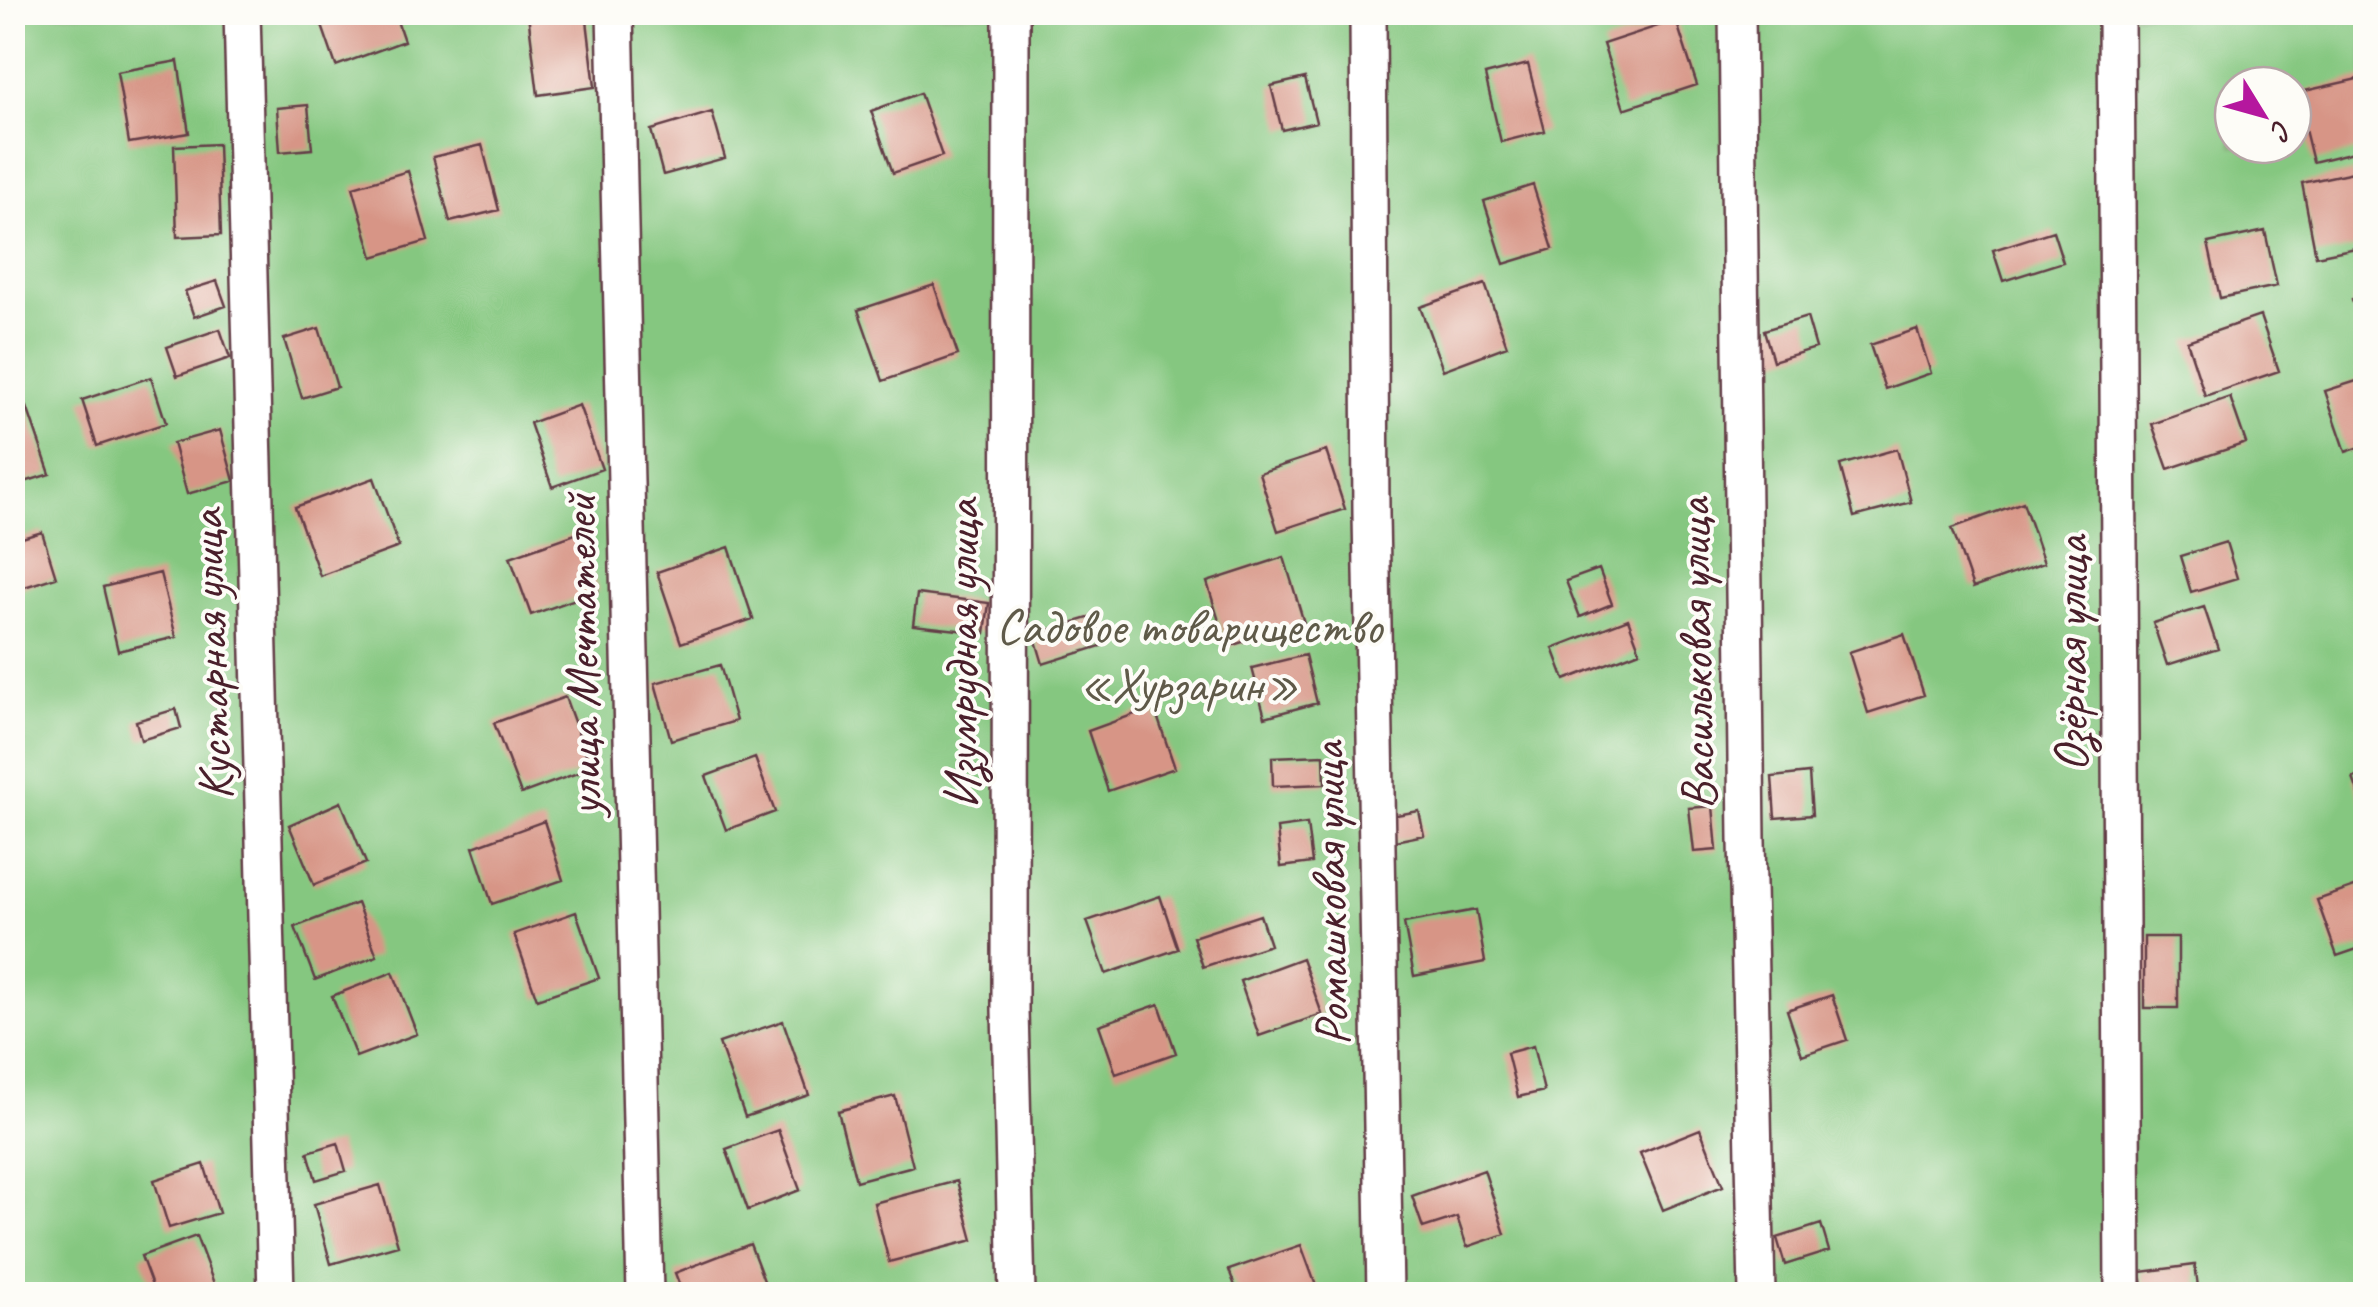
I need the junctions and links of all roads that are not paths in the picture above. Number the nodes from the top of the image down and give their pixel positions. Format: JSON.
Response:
{"nodes":[{"id":1,"x":242,"y":12,"type":"edge"},
{"id":2,"x":615,"y":12,"type":"edge"},
{"id":3,"x":1010,"y":12,"type":"edge"},
{"id":4,"x":1368,"y":12,"type":"edge"},
{"id":5,"x":1736,"y":12,"type":"edge"},
{"id":6,"x":2116,"y":12,"type":"edge"},
{"id":7,"x":276,"y":1294,"type":"edge"},
{"id":8,"x":645,"y":1294,"type":"edge"},
{"id":9,"x":1016,"y":1294,"type":"edge"},
{"id":10,"x":1385,"y":1294,"type":"edge"},
{"id":11,"x":1757,"y":1294,"type":"edge"},
{"id":12,"x":2123,"y":1294,"type":"edge"}],
"edges":[{"from":1,"to":7,"type":"street","name":"Кустарная улица"},
{"from":2,"to":8,"type":"street","name":"улица Мечтателей"},
{"from":3,"to":9,"type":"street","name":"Изумрудная улица"},
{"from":4,"to":10,"type":"street","name":"Ромашковая улица"},
{"from":5,"to":11,"type":"street","name":"Васильковая улица"},
{"from":6,"to":12,"type":"street","name":"Озёрная улица"}]}
